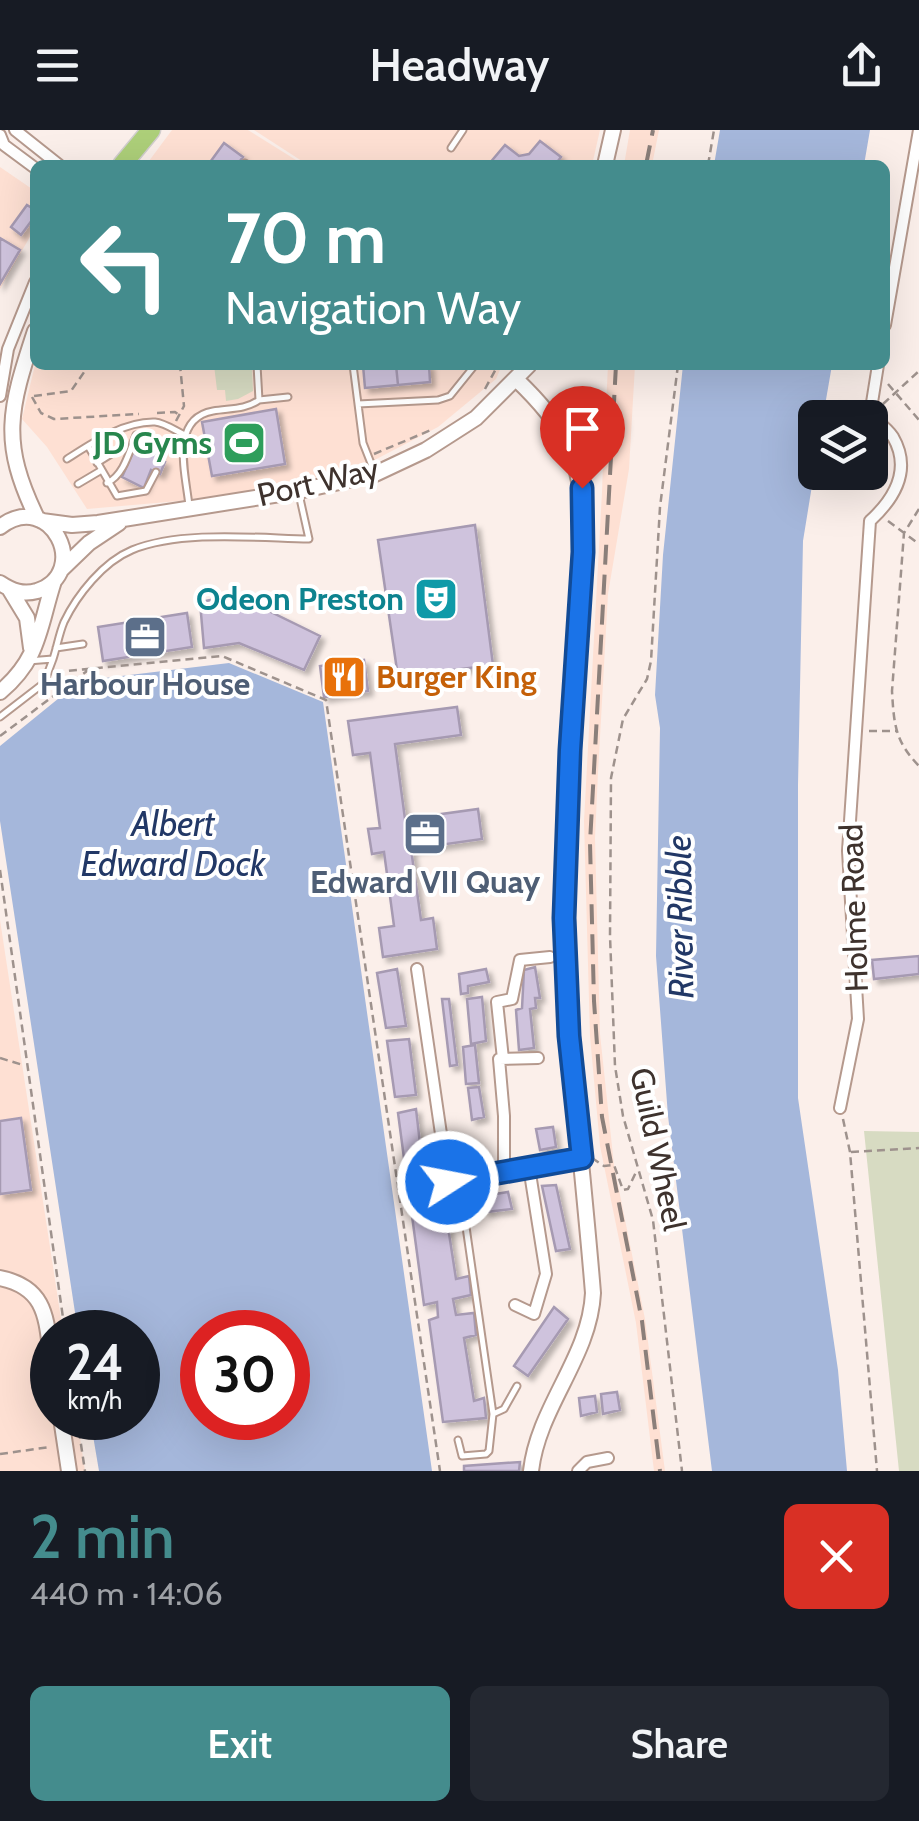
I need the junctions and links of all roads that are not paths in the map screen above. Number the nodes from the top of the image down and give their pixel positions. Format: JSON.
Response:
{"nodes":[{"id":1,"x":15,"y":130,"type":"edge"},
{"id":2,"x":154,"y":130,"type":"edge"},
{"id":3,"x":464,"y":130,"type":"edge"},
{"id":4,"x":613,"y":130,"type":"edge"},
{"id":5,"x":919,"y":130,"type":"edge"},
{"id":6,"x":0,"y":135,"type":"edge"},
{"id":7,"x":450,"y":148,"type":"dead end"},
{"id":8,"x":53,"y":160,"type":"edge"},
{"id":9,"x":127,"y":160,"type":"edge"},
{"id":10,"x":137,"y":160,"type":"edge"},
{"id":11,"x":606,"y":160,"type":"edge"},
{"id":12,"x":30,"y":164,"type":"edge"},
{"id":13,"x":30,"y":294,"type":"edge"},
{"id":14,"x":890,"y":296,"type":"edge"},
{"id":15,"x":30,"y":359,"type":"edge"},
{"id":16,"x":258,"y":370,"type":"edge"},
{"id":17,"x":355,"y":370,"type":"edge"},
{"id":18,"x":471,"y":370,"type":"edge"},
{"id":19,"x":525,"y":370,"type":"edge"},
{"id":20,"x":877,"y":370,"type":"edge"},
{"id":21,"x":517,"y":380,"type":"junction"},
{"id":22,"x":0,"y":396,"type":"edge"},
{"id":23,"x":288,"y":397,"type":"dead end"},
{"id":24,"x":259,"y":400,"type":"junction"},
{"id":25,"x":358,"y":404,"type":"junction"},
{"id":26,"x":185,"y":435,"type":"junction"},
{"id":27,"x":88,"y":446,"type":"junction"},
{"id":28,"x":113,"y":453,"type":"dead end"},
{"id":29,"x":68,"y":459,"type":"dead end"},
{"id":30,"x":160,"y":460,"type":"dead end"},
{"id":31,"x":96,"y":463,"type":"junction"},
{"id":32,"x":100,"y":471,"type":"junction"},
{"id":33,"x":156,"y":472,"type":"dead end"},
{"id":34,"x":374,"y":474,"type":"junction"},
{"id":35,"x":107,"y":482,"type":"junction"},
{"id":36,"x":78,"y":484,"type":"dead end"},
{"id":37,"x":299,"y":491,"type":"junction"},
{"id":38,"x":189,"y":506,"type":"junction"},
{"id":39,"x":133,"y":516,"type":"junction"},
{"id":40,"x":40,"y":520,"type":"junction"},
{"id":41,"x":0,"y":527,"type":"edge"},
{"id":42,"x":57,"y":575,"type":"junction"},
{"id":43,"x":3,"y":586,"type":"edge"},
{"id":44,"x":83,"y":644,"type":"dead end"},
{"id":45,"x":56,"y":648,"type":"junction"},
{"id":46,"x":30,"y":657,"type":"junction"},
{"id":47,"x":53,"y":659,"type":"junction"},
{"id":48,"x":0,"y":692,"type":"edge"},
{"id":49,"x":0,"y":717,"type":"edge"},
{"id":50,"x":550,"y":957,"type":"dead end"},
{"id":51,"x":417,"y":968,"type":"dead end"},
{"id":52,"x":538,"y":1058,"type":"dead end"},
{"id":53,"x":504,"y":1059,"type":"junction"},
{"id":54,"x":840,"y":1108,"type":"road end"},
{"id":55,"x":582,"y":1158,"type":"junction"},
{"id":56,"x":529,"y":1167,"type":"junction"},
{"id":57,"x":504,"y":1172,"type":"junction"},
{"id":58,"x":453,"y":1181,"type":"junction"},
{"id":59,"x":465,"y":1217,"type":"joint"},
{"id":60,"x":0,"y":1278,"type":"edge"},
{"id":61,"x":516,"y":1305,"type":"dead end"},
{"id":62,"x":44,"y":1310,"type":"edge"},
{"id":63,"x":516,"y":1386,"type":"dead end"},
{"id":64,"x":493,"y":1414,"type":"junction"},
{"id":65,"x":64,"y":1440,"type":"edge"},
{"id":66,"x":458,"y":1440,"type":"dead end"},
{"id":67,"x":608,"y":1458,"type":"dead end"},
{"id":68,"x":69,"y":1471,"type":"edge"},
{"id":69,"x":531,"y":1471,"type":"edge"},
{"id":70,"x":578,"y":1471,"type":"edge"}],
"edges":[{"from":1,"to":8,"type":"street"},
{"from":2,"to":9,"type":"highway"},
{"from":2,"to":10,"type":"highway"},
{"from":3,"to":7,"type":"lane"},
{"from":4,"to":11,"type":"street"},
{"from":5,"to":14,"type":"street"},
{"from":6,"to":12,"type":"street"},
{"from":13,"to":22,"type":"street"},
{"from":15,"to":40,"type":"street"},
{"from":16,"to":24,"type":"lane"},
{"from":17,"to":25,"type":"lane"},
{"from":18,"to":25,"type":"lane"},
{"from":19,"to":21,"type":"street","name":"Port Way"},
{"from":20,"to":54,"type":"street","name":"Holme Road"},
{"from":21,"to":34,"type":"street","name":"Port Way"},
{"from":21,"to":55,"type":"street"},
{"from":23,"to":24,"type":"lane"},
{"from":24,"to":26,"type":"lane"},
{"from":25,"to":34,"type":"lane"},
{"from":26,"to":27,"type":"lane"},
{"from":26,"to":38,"type":"lane"},
{"from":27,"to":29,"type":"lane"},
{"from":27,"to":31,"type":"lane"},
{"from":28,"to":31,"type":"lane"},
{"from":30,"to":35,"type":"lane"},
{"from":31,"to":32,"type":"lane"},
{"from":32,"to":35,"type":"lane"},
{"from":32,"to":36,"type":"lane"},
{"from":33,"to":35,"type":"lane"},
{"from":34,"to":37,"type":"street","name":"Port Way"},
{"from":37,"to":38,"type":"street","name":"Port Way"},
{"from":37,"to":45,"type":"lane"},
{"from":38,"to":39,"type":"street","name":"Port Way"},
{"from":39,"to":40,"type":"street","name":"Port Way"},
{"from":39,"to":42,"type":"street","name":"Port Way"},
{"from":40,"to":41,"type":"street","name":"Port Way"},
{"from":40,"to":42,"type":"street"},
{"from":42,"to":43,"type":"street"},
{"from":42,"to":46,"type":"street"},
{"from":43,"to":46,"type":"street"},
{"from":44,"to":45,"type":"lane"},
{"from":45,"to":47,"type":"lane"},
{"from":46,"to":47,"type":"lane"},
{"from":46,"to":48,"type":"street"},
{"from":47,"to":49,"type":"lane"},
{"from":50,"to":53,"type":"street"},
{"from":51,"to":58,"type":"street"},
{"from":52,"to":53,"type":"street"},
{"from":53,"to":57,"type":"street"},
{"from":55,"to":56,"type":"street"},
{"from":55,"to":69,"type":"street"},
{"from":56,"to":57,"type":"street"},
{"from":56,"to":61,"type":"street"},
{"from":57,"to":58,"type":"street"},
{"from":58,"to":59,"type":"street"},
{"from":59,"to":64,"type":"lane"},
{"from":60,"to":62,"type":"street"},
{"from":63,"to":64,"type":"lane"},
{"from":64,"to":66,"type":"lane"},
{"from":65,"to":68,"type":"street"},
{"from":67,"to":70,"type":"street"}]}
